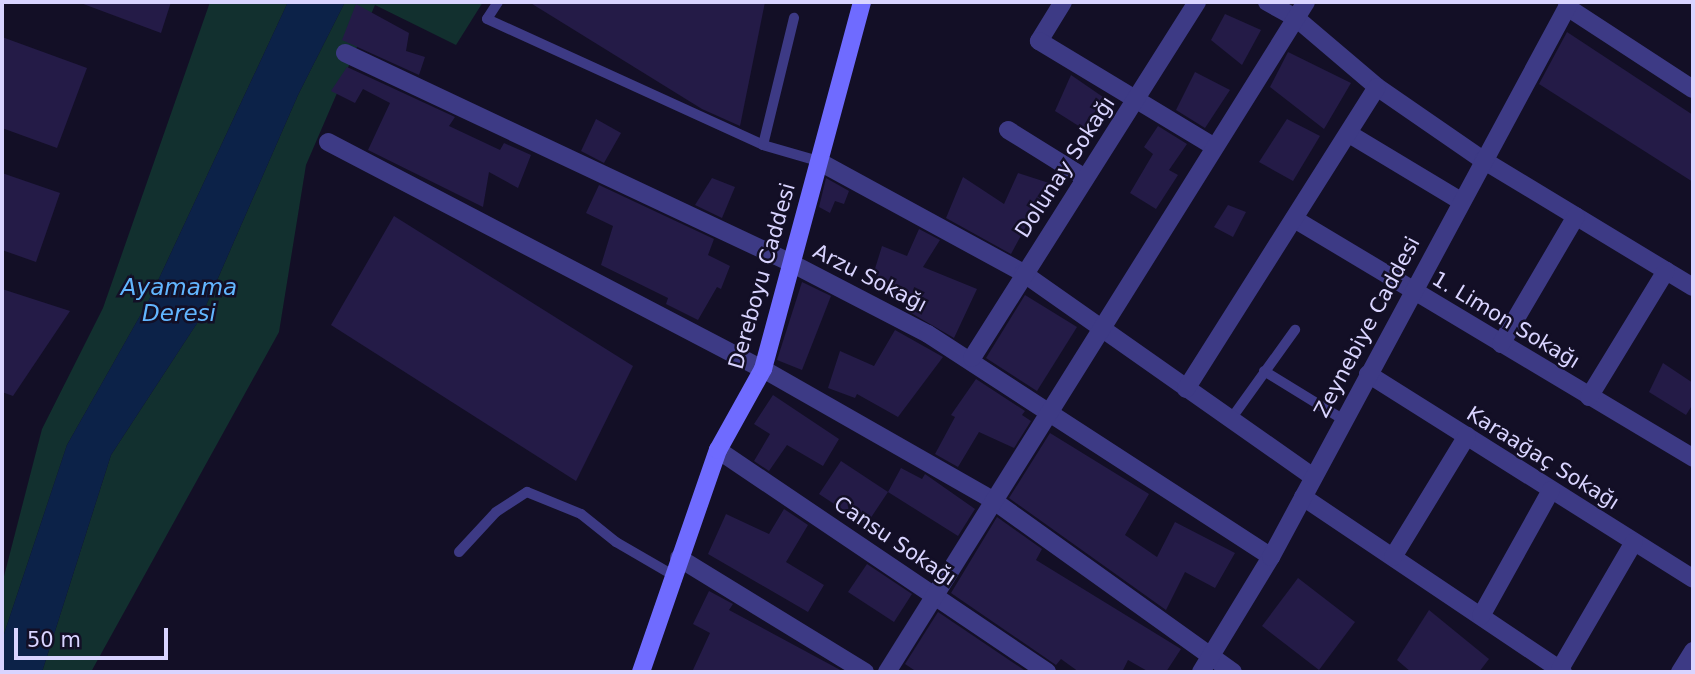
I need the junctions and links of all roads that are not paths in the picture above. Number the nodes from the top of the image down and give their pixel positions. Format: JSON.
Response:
{"nodes":[{"id":1,"x":498,"y":2,"type":"edge"},
{"id":2,"x":862,"y":2,"type":"edge"},
{"id":3,"x":1063,"y":2,"type":"edge"},
{"id":4,"x":1198,"y":2,"type":"edge"},
{"id":5,"x":1267,"y":2,"type":"edge"},
{"id":6,"x":1306,"y":2,"type":"edge"},
{"id":7,"x":1568,"y":4,"type":"edge"},
{"id":8,"x":794,"y":18,"type":"dead end"},
{"id":9,"x":1296,"y":18,"type":"junction"},
{"id":10,"x":345,"y":53,"type":"dead end"},
{"id":11,"x":1377,"y":87,"type":"junction"},
{"id":12,"x":1693,"y":89,"type":"edge"},
{"id":13,"x":1135,"y":101,"type":"junction"},
{"id":14,"x":1008,"y":130,"type":"dead end"},
{"id":15,"x":1351,"y":135,"type":"junction"},
{"id":16,"x":328,"y":142,"type":"dead end"},
{"id":17,"x":763,"y":145,"type":"junction"},
{"id":18,"x":1215,"y":147,"type":"junction"},
{"id":19,"x":1483,"y":160,"type":"junction"},
{"id":20,"x":818,"y":161,"type":"junction"},
{"id":21,"x":1085,"y":178,"type":"junction"},
{"id":22,"x":1461,"y":201,"type":"junction"},
{"id":23,"x":1576,"y":216,"type":"junction"},
{"id":24,"x":1296,"y":220,"type":"junction"},
{"id":25,"x":791,"y":263,"type":"junction"},
{"id":26,"x":1666,"y":271,"type":"junction"},
{"id":27,"x":1023,"y":273,"type":"junction"},
{"id":28,"x":1693,"y":287,"type":"edge"},
{"id":29,"x":1413,"y":291,"type":"junction"},
{"id":30,"x":1098,"y":329,"type":"junction"},
{"id":31,"x":1295,"y":330,"type":"dead end"},
{"id":32,"x":1501,"y":344,"type":"junction"},
{"id":33,"x":972,"y":358,"type":"junction"},
{"id":34,"x":763,"y":369,"type":"junction"},
{"id":35,"x":1264,"y":371,"type":"junction"},
{"id":36,"x":1368,"y":374,"type":"junction"},
{"id":37,"x":1186,"y":389,"type":"junction"},
{"id":38,"x":1589,"y":397,"type":"junction"},
{"id":39,"x":1051,"y":411,"type":"junction"},
{"id":40,"x":1231,"y":419,"type":"junction"},
{"id":41,"x":1344,"y":420,"type":"junction"},
{"id":42,"x":1467,"y":436,"type":"junction"},
{"id":43,"x":718,"y":450,"type":"junction"},
{"id":44,"x":1691,"y":452,"type":"edge"},
{"id":45,"x":1313,"y":477,"type":"junction"},
{"id":46,"x":1551,"y":490,"type":"junction"},
{"id":47,"x":1303,"y":496,"type":"junction"},
{"id":48,"x":994,"y":501,"type":"junction"},
{"id":49,"x":1634,"y":542,"type":"junction"},
{"id":50,"x":458,"y":552,"type":"dead end"},
{"id":51,"x":1270,"y":557,"type":"junction"},
{"id":52,"x":1393,"y":557,"type":"junction"},
{"id":53,"x":676,"y":566,"type":"junction"},
{"id":54,"x":1693,"y":579,"type":"edge"},
{"id":55,"x":935,"y":595,"type":"junction"},
{"id":56,"x":1481,"y":616,"type":"junction"},
{"id":57,"x":1693,"y":651,"type":"edge"},
{"id":58,"x":1211,"y":656,"type":"junction"},
{"id":59,"x":1561,"y":671,"type":"edge"},
{"id":60,"x":640,"y":672,"type":"edge"},
{"id":61,"x":865,"y":672,"type":"edge"},
{"id":62,"x":887,"y":672,"type":"edge"},
{"id":63,"x":1047,"y":672,"type":"edge"},
{"id":64,"x":1200,"y":672,"type":"edge"},
{"id":65,"x":1233,"y":672,"type":"edge"},
{"id":66,"x":1679,"y":672,"type":"edge"}],
"edges":[{"from":1,"to":17,"type":"lane"},
{"from":2,"to":20,"type":"main road","name":"Dereboyu Caddesi"},
{"from":3,"to":13,"type":"street"},
{"from":4,"to":13,"type":"street","name":"Dolunay Sokağı"},
{"from":5,"to":9,"type":"street"},
{"from":6,"to":9,"type":"street"},
{"from":7,"to":12,"type":"street"},
{"from":7,"to":19,"type":"street","name":"Zeynebiye Caddesi"},
{"from":8,"to":17,"type":"lane"},
{"from":9,"to":11,"type":"street"},
{"from":9,"to":18,"type":"street"},
{"from":10,"to":25,"type":"street","name":"Arzu Sokağı"},
{"from":11,"to":15,"type":"street"},
{"from":11,"to":19,"type":"street"},
{"from":13,"to":18,"type":"street"},
{"from":13,"to":21,"type":"street","name":"Dolunay Sokağı"},
{"from":14,"to":21,"type":"street"},
{"from":15,"to":22,"type":"street"},
{"from":15,"to":24,"type":"street"},
{"from":16,"to":34,"type":"street"},
{"from":17,"to":20,"type":"lane"},
{"from":18,"to":30,"type":"street"},
{"from":19,"to":22,"type":"street","name":"Zeynebiye Caddesi"},
{"from":19,"to":23,"type":"street"},
{"from":20,"to":25,"type":"main road","name":"Dereboyu Caddesi"},
{"from":20,"to":27,"type":"street"},
{"from":21,"to":27,"type":"street","name":"Dolunay Sokağı"},
{"from":22,"to":29,"type":"street","name":"Zeynebiye Caddesi"},
{"from":23,"to":26,"type":"street"},
{"from":23,"to":32,"type":"street"},
{"from":24,"to":29,"type":"street","name":"1. Limon Sokağı"},
{"from":24,"to":37,"type":"street"},
{"from":25,"to":33,"type":"street","name":"Arzu Sokağı"},
{"from":25,"to":34,"type":"main road","name":"Dereboyu Caddesi"},
{"from":26,"to":28,"type":"street"},
{"from":26,"to":38,"type":"street"},
{"from":27,"to":30,"type":"street"},
{"from":27,"to":33,"type":"street","name":"Dolunay Sokağı"},
{"from":29,"to":32,"type":"street","name":"1. Limon Sokağı"},
{"from":29,"to":36,"type":"street","name":"Zeynebiye Caddesi"},
{"from":30,"to":37,"type":"street"},
{"from":30,"to":39,"type":"street"},
{"from":31,"to":35,"type":"lane"},
{"from":32,"to":38,"type":"street","name":"1. Limon Sokağı"},
{"from":33,"to":39,"type":"street","name":"Arzu Sokağı"},
{"from":34,"to":43,"type":"main road","name":"Dereboyu Caddesi"},
{"from":34,"to":48,"type":"street"},
{"from":35,"to":40,"type":"lane"},
{"from":35,"to":41,"type":"lane"},
{"from":36,"to":41,"type":"street","name":"Zeynebiye Caddesi"},
{"from":36,"to":42,"type":"street","name":"Karaağaç Sokağı"},
{"from":37,"to":40,"type":"street"},
{"from":38,"to":44,"type":"street","name":"1. Limon Sokağı"},
{"from":39,"to":48,"type":"street"},
{"from":39,"to":51,"type":"street","name":"Arzu Sokağı"},
{"from":40,"to":45,"type":"street"},
{"from":41,"to":45,"type":"street","name":"Zeynebiye Caddesi"},
{"from":42,"to":46,"type":"street","name":"Karaağaç Sokağı"},
{"from":42,"to":52,"type":"street"},
{"from":43,"to":53,"type":"main road","name":"Dereboyu Caddesi"},
{"from":43,"to":55,"type":"street","name":"Cansu Sokağı"},
{"from":45,"to":47,"type":"street","name":"Zeynebiye Caddesi"},
{"from":46,"to":49,"type":"street","name":"Karaağaç Sokağı"},
{"from":46,"to":56,"type":"street"},
{"from":47,"to":51,"type":"street","name":"Zeynebiye Caddesi"},
{"from":47,"to":52,"type":"street"},
{"from":48,"to":55,"type":"street"},
{"from":48,"to":58,"type":"street"},
{"from":49,"to":54,"type":"street","name":"Karaağaç Sokağı"},
{"from":49,"to":59,"type":"street"},
{"from":50,"to":53,"type":"lane"},
{"from":51,"to":58,"type":"street","name":"Zeynebiye Caddesi"},
{"from":52,"to":56,"type":"street"},
{"from":53,"to":60,"type":"main road","name":"Dereboyu Caddesi"},
{"from":53,"to":61,"type":"street"},
{"from":55,"to":62,"type":"street"},
{"from":55,"to":63,"type":"street","name":"Cansu Sokağı"},
{"from":56,"to":59,"type":"street"},
{"from":57,"to":66,"type":"street"},
{"from":58,"to":64,"type":"street","name":"Zeynebiye Caddesi"},
{"from":58,"to":65,"type":"street"}]}
